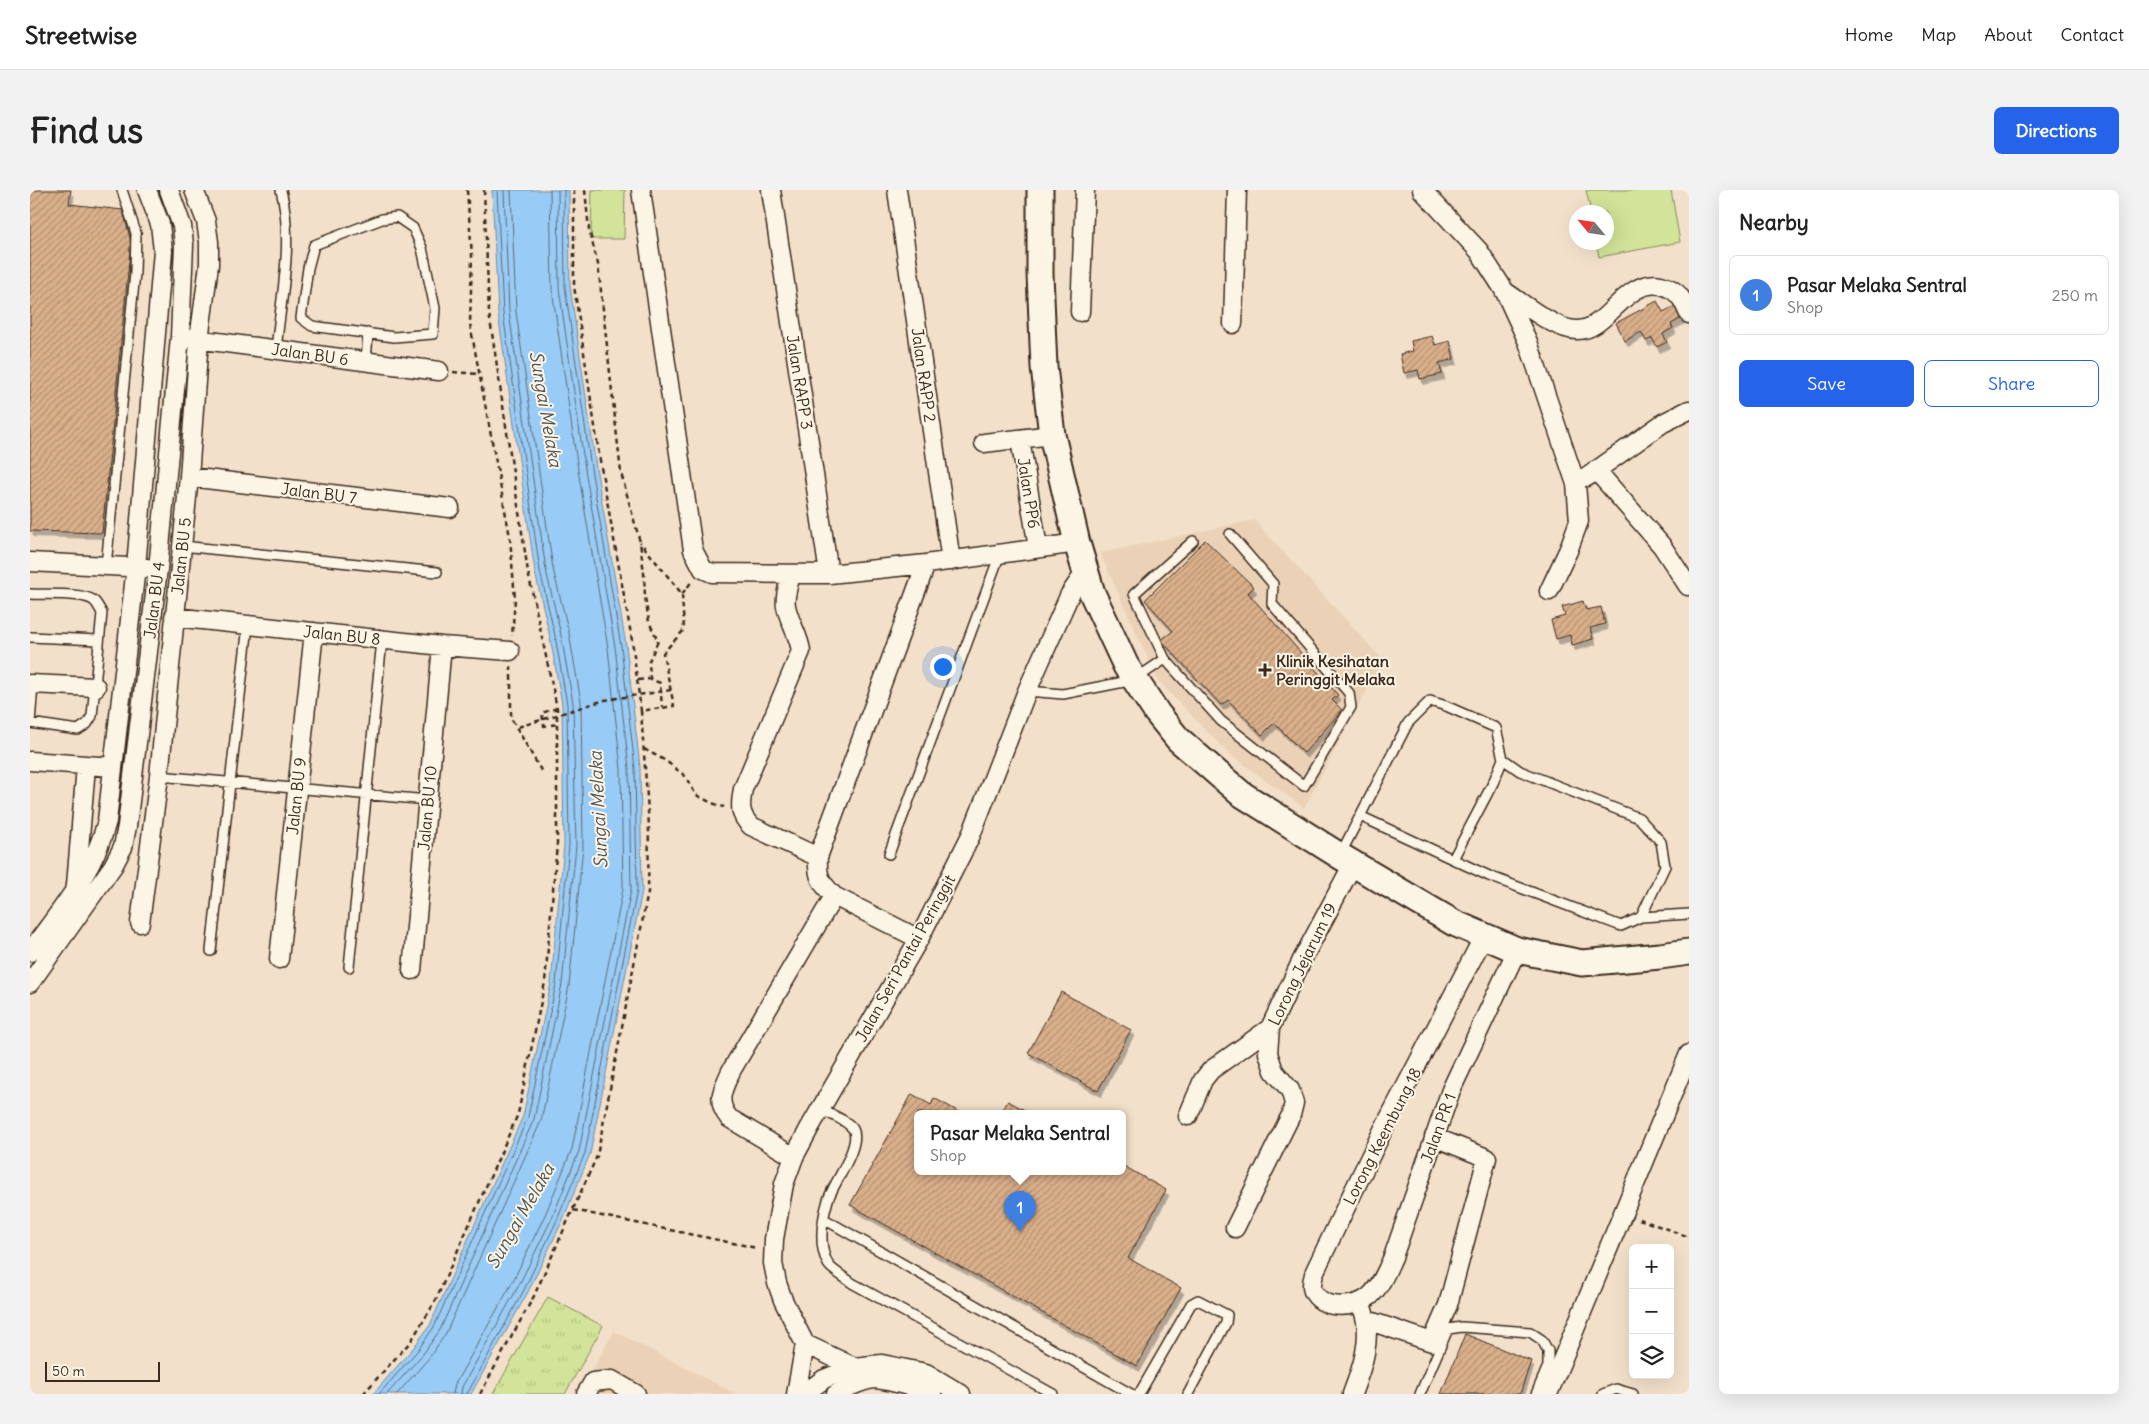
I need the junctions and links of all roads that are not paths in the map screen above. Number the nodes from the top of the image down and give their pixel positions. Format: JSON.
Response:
{"nodes":[{"id":1,"x":122,"y":190,"type":"edge"},
{"id":2,"x":147,"y":190,"type":"edge"},
{"id":3,"x":170,"y":190,"type":"edge"},
{"id":4,"x":194,"y":190,"type":"edge"},
{"id":5,"x":281,"y":190,"type":"edge"},
{"id":6,"x":641,"y":190,"type":"edge"},
{"id":7,"x":771,"y":190,"type":"edge"},
{"id":8,"x":897,"y":190,"type":"edge"},
{"id":9,"x":1040,"y":190,"type":"edge"},
{"id":10,"x":1085,"y":190,"type":"edge"},
{"id":11,"x":1236,"y":190,"type":"edge"},
{"id":12,"x":1422,"y":190,"type":"edge"},
{"id":13,"x":1504,"y":290,"type":"junction"},
{"id":14,"x":1080,"y":312,"type":"dead end"},
{"id":15,"x":1689,"y":314,"type":"edge"},
{"id":16,"x":1233,"y":324,"type":"dead end"},
{"id":17,"x":368,"y":333,"type":"junction"},
{"id":18,"x":180,"y":337,"type":"junction"},
{"id":19,"x":199,"y":340,"type":"junction"},
{"id":20,"x":276,"y":350,"type":"junction"},
{"id":21,"x":366,"y":362,"type":"junction"},
{"id":22,"x":440,"y":371,"type":"road end"},
{"id":23,"x":1689,"y":410,"type":"edge"},
{"id":24,"x":1052,"y":435,"type":"junction"},
{"id":25,"x":1020,"y":439,"type":"junction"},
{"id":26,"x":984,"y":443,"type":"dead end"},
{"id":27,"x":1596,"y":470,"type":"junction"},
{"id":28,"x":189,"y":477,"type":"junction"},
{"id":29,"x":1576,"y":484,"type":"junction"},
{"id":30,"x":450,"y":508,"type":"dead end"},
{"id":31,"x":1230,"y":534,"type":"dead end"},
{"id":32,"x":1193,"y":541,"type":"dead end"},
{"id":33,"x":1076,"y":543,"type":"junction"},
{"id":34,"x":182,"y":546,"type":"junction"},
{"id":35,"x":1038,"y":548,"type":"junction"},
{"id":36,"x":1000,"y":554,"type":"junction"},
{"id":37,"x":951,"y":561,"type":"junction"},
{"id":38,"x":30,"y":562,"type":"edge"},
{"id":39,"x":926,"y":564,"type":"junction"},
{"id":40,"x":106,"y":566,"type":"junction"},
{"id":41,"x":136,"y":567,"type":"junction"},
{"id":42,"x":158,"y":569,"type":"junction"},
{"id":43,"x":437,"y":572,"type":"dead end"},
{"id":44,"x":791,"y":574,"type":"junction"},
{"id":45,"x":829,"y":574,"type":"junction"},
{"id":46,"x":1087,"y":578,"type":"junction"},
{"id":47,"x":1688,"y":586,"type":"dead end"},
{"id":48,"x":1549,"y":591,"type":"dead end"},
{"id":49,"x":30,"y":594,"type":"edge"},
{"id":50,"x":174,"y":617,"type":"junction"},
{"id":51,"x":248,"y":625,"type":"junction"},
{"id":52,"x":314,"y":632,"type":"junction"},
{"id":53,"x":30,"y":637,"type":"edge"},
{"id":54,"x":99,"y":640,"type":"junction"},
{"id":55,"x":382,"y":640,"type":"junction"},
{"id":56,"x":442,"y":646,"type":"junction"},
{"id":57,"x":510,"y":651,"type":"road end"},
{"id":58,"x":1165,"y":659,"type":"junction"},
{"id":59,"x":1134,"y":680,"type":"junction"},
{"id":60,"x":32,"y":684,"type":"edge"},
{"id":61,"x":96,"y":687,"type":"junction"},
{"id":62,"x":1028,"y":691,"type":"junction"},
{"id":63,"x":1503,"y":760,"type":"junction"},
{"id":64,"x":30,"y":761,"type":"edge"},
{"id":65,"x":86,"y":766,"type":"junction"},
{"id":66,"x":113,"y":767,"type":"junction"},
{"id":67,"x":159,"y":776,"type":"junction"},
{"id":68,"x":230,"y":782,"type":"junction"},
{"id":69,"x":297,"y":788,"type":"junction"},
{"id":70,"x":366,"y":795,"type":"junction"},
{"id":71,"x":428,"y":800,"type":"junction"},
{"id":72,"x":1360,"y":816,"type":"junction"},
{"id":73,"x":889,"y":854,"type":"dead end"},
{"id":74,"x":818,"y":857,"type":"junction"},
{"id":75,"x":1453,"y":859,"type":"junction"},
{"id":76,"x":1346,"y":860,"type":"junction"},
{"id":77,"x":76,"y":888,"type":"junction"},
{"id":78,"x":834,"y":896,"type":"junction"},
{"id":79,"x":1689,"y":914,"type":"edge"},
{"id":80,"x":1641,"y":917,"type":"junction"},
{"id":81,"x":140,"y":923,"type":"dead end"},
{"id":82,"x":1484,"y":936,"type":"junction"},
{"id":83,"x":919,"y":939,"type":"junction"},
{"id":84,"x":1517,"y":950,"type":"junction"},
{"id":85,"x":211,"y":951,"type":"dead end"},
{"id":86,"x":30,"y":952,"type":"edge"},
{"id":87,"x":1689,"y":952,"type":"edge"},
{"id":88,"x":279,"y":959,"type":"dead end"},
{"id":89,"x":349,"y":967,"type":"dead end"},
{"id":90,"x":412,"y":970,"type":"dead end"},
{"id":91,"x":30,"y":983,"type":"edge"},
{"id":92,"x":1270,"y":1028,"type":"junction"},
{"id":93,"x":1689,"y":1054,"type":"edge"},
{"id":94,"x":820,"y":1109,"type":"junction"},
{"id":95,"x":1188,"y":1116,"type":"dead end"},
{"id":96,"x":1434,"y":1137,"type":"junction"},
{"id":97,"x":794,"y":1157,"type":"junction"},
{"id":98,"x":824,"y":1219,"type":"junction"},
{"id":99,"x":1235,"y":1228,"type":"dead end"},
{"id":100,"x":1360,"y":1303,"type":"junction"},
{"id":101,"x":1367,"y":1320,"type":"junction"},
{"id":102,"x":805,"y":1344,"type":"junction"},
{"id":103,"x":854,"y":1367,"type":"junction"},
{"id":104,"x":590,"y":1388,"type":"edge"},
{"id":105,"x":636,"y":1394,"type":"edge"},
{"id":106,"x":796,"y":1394,"type":"edge"},
{"id":107,"x":804,"y":1394,"type":"edge"},
{"id":108,"x":836,"y":1394,"type":"edge"},
{"id":109,"x":932,"y":1394,"type":"edge"},
{"id":110,"x":961,"y":1394,"type":"edge"},
{"id":111,"x":1053,"y":1394,"type":"edge"},
{"id":112,"x":1131,"y":1394,"type":"edge"},
{"id":113,"x":1139,"y":1394,"type":"edge"},
{"id":114,"x":1188,"y":1394,"type":"edge"},
{"id":115,"x":1352,"y":1394,"type":"edge"},
{"id":116,"x":1420,"y":1394,"type":"edge"},
{"id":117,"x":1536,"y":1394,"type":"edge"},
{"id":118,"x":1548,"y":1394,"type":"edge"},
{"id":119,"x":1604,"y":1394,"type":"edge"},
{"id":120,"x":1634,"y":1394,"type":"edge"}],
"edges":[{"from":1,"to":40,"type":"lane"},
{"from":2,"to":41,"type":"street","name":"Jalan BU 4"},
{"from":3,"to":18,"type":"street","name":"Jalan BU 4"},
{"from":4,"to":19,"type":"street","name":"Jalan BU 5"},
{"from":5,"to":20,"type":"lane"},
{"from":6,"to":44,"type":"street"},
{"from":7,"to":45,"type":"street","name":"Jalan RAPP 3"},
{"from":8,"to":37,"type":"street","name":"Jalan RAPP 2"},
{"from":9,"to":24,"type":"street"},
{"from":10,"to":14,"type":"street"},
{"from":11,"to":16,"type":"street"},
{"from":12,"to":13,"type":"street"},
{"from":13,"to":15,"type":"street"},
{"from":13,"to":29,"type":"street"},
{"from":17,"to":17,"type":"lane"},
{"from":17,"to":21,"type":"lane"},
{"from":18,"to":19,"type":"street","name":"Jalan BU 6"},
{"from":18,"to":42,"type":"street","name":"Jalan BU 4"},
{"from":19,"to":20,"type":"street","name":"Jalan BU 6"},
{"from":19,"to":28,"type":"street","name":"Jalan BU 5"},
{"from":20,"to":21,"type":"street","name":"Jalan BU 6"},
{"from":21,"to":22,"type":"street","name":"Jalan BU 6"},
{"from":23,"to":27,"type":"street"},
{"from":24,"to":25,"type":"street"},
{"from":24,"to":33,"type":"street"},
{"from":25,"to":26,"type":"street"},
{"from":25,"to":35,"type":"street","name":"Jalan PP6"},
{"from":27,"to":29,"type":"street"},
{"from":27,"to":47,"type":"street"},
{"from":28,"to":30,"type":"street","name":"Jalan BU 7"},
{"from":28,"to":34,"type":"street","name":"Jalan BU 5"},
{"from":29,"to":48,"type":"street"},
{"from":31,"to":58,"type":"lane"},
{"from":32,"to":58,"type":"lane"},
{"from":33,"to":35,"type":"street"},
{"from":33,"to":46,"type":"street"},
{"from":34,"to":43,"type":"lane"},
{"from":34,"to":50,"type":"street","name":"Jalan BU 5"},
{"from":35,"to":36,"type":"street"},
{"from":36,"to":37,"type":"street"},
{"from":36,"to":73,"type":"lane"},
{"from":37,"to":39,"type":"street"},
{"from":38,"to":40,"type":"street"},
{"from":39,"to":45,"type":"street"},
{"from":39,"to":74,"type":"street"},
{"from":40,"to":41,"type":"street"},
{"from":41,"to":42,"type":"street"},
{"from":41,"to":66,"type":"street","name":"Jalan BU 4"},
{"from":42,"to":91,"type":"street","name":"Jalan BU 4"},
{"from":44,"to":45,"type":"street"},
{"from":44,"to":74,"type":"street"},
{"from":46,"to":59,"type":"street"},
{"from":46,"to":62,"type":"street","name":"Jalan Seri Pantai Peringgit"},
{"from":49,"to":54,"type":"lane"},
{"from":50,"to":51,"type":"street","name":"Jalan BU 8"},
{"from":50,"to":67,"type":"street","name":"Jalan BU 5"},
{"from":51,"to":52,"type":"street","name":"Jalan BU 8"},
{"from":51,"to":68,"type":"lane"},
{"from":52,"to":55,"type":"street","name":"Jalan BU 8"},
{"from":52,"to":69,"type":"street","name":"Jalan BU 9"},
{"from":53,"to":54,"type":"lane"},
{"from":54,"to":61,"type":"lane"},
{"from":55,"to":56,"type":"street","name":"Jalan BU 8"},
{"from":55,"to":70,"type":"lane"},
{"from":56,"to":57,"type":"street","name":"Jalan BU 8"},
{"from":56,"to":71,"type":"street","name":"Jalan BU 10"},
{"from":58,"to":59,"type":"lane"},
{"from":59,"to":62,"type":"lane"},
{"from":59,"to":76,"type":"street"},
{"from":60,"to":61,"type":"street"},
{"from":60,"to":61,"type":"lane"},
{"from":62,"to":83,"type":"street","name":"Jalan Seri Pantai Peringgit"},
{"from":63,"to":72,"type":"lane"},
{"from":63,"to":75,"type":"lane"},
{"from":63,"to":80,"type":"lane"},
{"from":64,"to":65,"type":"street"},
{"from":65,"to":66,"type":"street"},
{"from":65,"to":77,"type":"street"},
{"from":66,"to":77,"type":"street","name":"Jalan BU 4"},
{"from":67,"to":68,"type":"lane"},
{"from":67,"to":81,"type":"street","name":"Jalan BU 5"},
{"from":68,"to":69,"type":"lane"},
{"from":68,"to":85,"type":"lane"},
{"from":69,"to":70,"type":"lane"},
{"from":69,"to":88,"type":"street","name":"Jalan BU 9"},
{"from":70,"to":71,"type":"lane"},
{"from":70,"to":89,"type":"lane"},
{"from":71,"to":90,"type":"street","name":"Jalan BU 10"},
{"from":72,"to":75,"type":"lane"},
{"from":72,"to":76,"type":"lane"},
{"from":74,"to":78,"type":"street"},
{"from":75,"to":80,"type":"lane"},
{"from":76,"to":82,"type":"street"},
{"from":76,"to":92,"type":"street","name":"Lorong Jejarum 19"},
{"from":77,"to":86,"type":"street","name":"Jalan BU 4"},
{"from":78,"to":83,"type":"street"},
{"from":78,"to":97,"type":"street"},
{"from":79,"to":80,"type":"lane"},
{"from":82,"to":84,"type":"street"},
{"from":82,"to":100,"type":"street","name":"Lorong Keembung 18"},
{"from":83,"to":94,"type":"street","name":"Jalan Seri Pantai Peringgit"},
{"from":84,"to":87,"type":"street"},
{"from":84,"to":96,"type":"street","name":"Jalan PR 1"},
{"from":92,"to":95,"type":"street"},
{"from":92,"to":99,"type":"street","name":"Lorong Jejarum 19"},
{"from":93,"to":118,"type":"street"},
{"from":94,"to":97,"type":"street","name":"Jalan Seri Pantai Peringgit"},
{"from":94,"to":98,"type":"lane"},
{"from":96,"to":100,"type":"street","name":"Jalan PR 1"},
{"from":96,"to":101,"type":"street"},
{"from":97,"to":102,"type":"street","name":"Jalan Seri Pantai Peringgit"},
{"from":98,"to":111,"type":"lane"},
{"from":98,"to":112,"type":"lane"},
{"from":100,"to":101,"type":"street"},
{"from":101,"to":115,"type":"street"},
{"from":102,"to":103,"type":"street"},
{"from":102,"to":106,"type":"street"},
{"from":103,"to":107,"type":"street"},
{"from":103,"to":110,"type":"street"},
{"from":104,"to":105,"type":"street"},
{"from":108,"to":109,"type":"street"},
{"from":113,"to":114,"type":"lane"},
{"from":116,"to":117,"type":"lane"},
{"from":119,"to":120,"type":"lane"}]}
